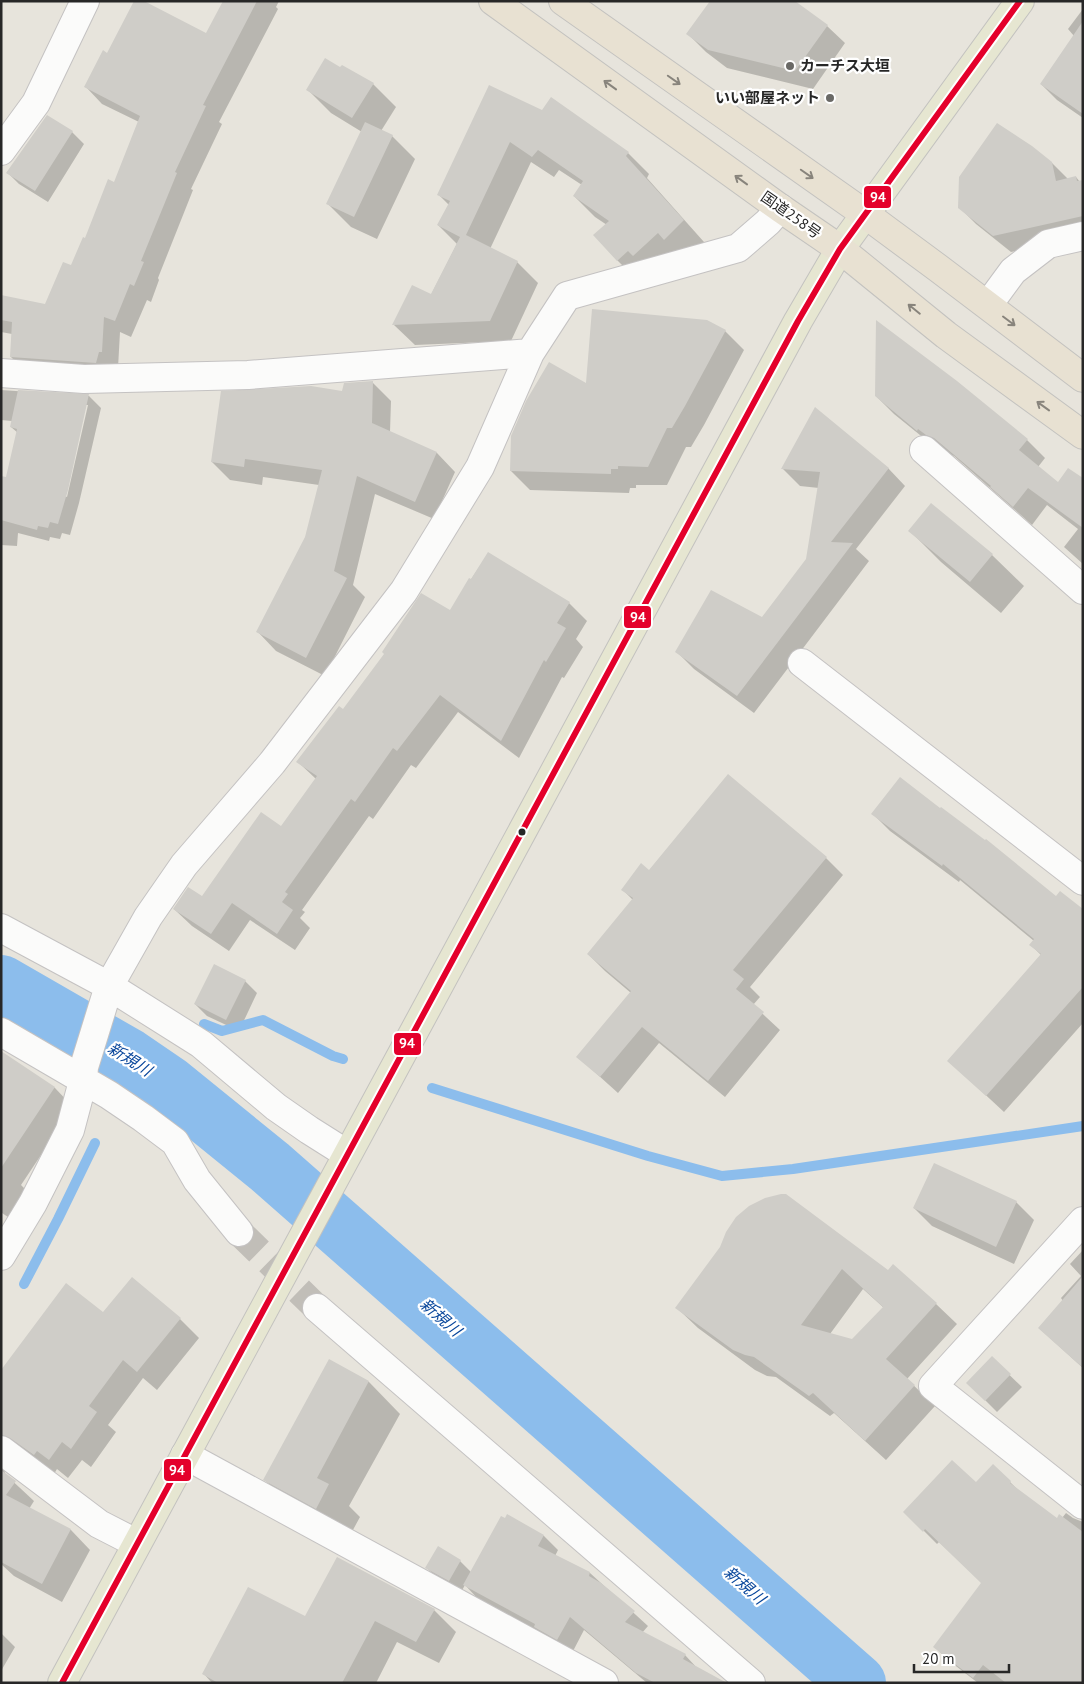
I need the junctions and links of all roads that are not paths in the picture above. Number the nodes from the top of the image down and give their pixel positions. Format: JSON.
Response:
{"nodes":[{"id":1,"x":85,"y":1,"type":"edge"},
{"id":2,"x":493,"y":1,"type":"edge"},
{"id":3,"x":563,"y":1,"type":"edge"},
{"id":4,"x":1020,"y":1,"type":"edge"},
{"id":5,"x":1,"y":151,"type":"edge"},
{"id":6,"x":780,"y":208,"type":"junction"},
{"id":7,"x":865,"y":214,"type":"junction"},
{"id":8,"x":1083,"y":236,"type":"edge"},
{"id":9,"x":840,"y":249,"type":"junction"},
{"id":10,"x":988,"y":305,"type":"junction"},
{"id":11,"x":530,"y":353,"type":"junction"},
{"id":12,"x":1,"y":373,"type":"edge"},
{"id":13,"x":1083,"y":378,"type":"edge"},
{"id":14,"x":1083,"y":435,"type":"edge"},
{"id":15,"x":924,"y":450,"type":"dead end"},
{"id":16,"x":1083,"y":590,"type":"edge"},
{"id":17,"x":802,"y":663,"type":"dead end"},
{"id":18,"x":1083,"y":881,"type":"edge"},
{"id":19,"x":1,"y":928,"type":"edge"},
{"id":20,"x":107,"y":992,"type":"junction"},
{"id":21,"x":1,"y":1032,"type":"edge"},
{"id":22,"x":84,"y":1074,"type":"junction"},
{"id":23,"x":343,"y":1162,"type":"junction"},
{"id":24,"x":1083,"y":1221,"type":"edge"},
{"id":25,"x":239,"y":1232,"type":"tunnel mouth"},
{"id":26,"x":1,"y":1256,"type":"edge"},
{"id":27,"x":317,"y":1308,"type":"tunnel mouth"},
{"id":28,"x":1,"y":1450,"type":"edge"},
{"id":29,"x":185,"y":1454,"type":"junction"},
{"id":30,"x":1083,"y":1505,"type":"edge"},
{"id":31,"x":136,"y":1543,"type":"junction"},
{"id":32,"x":62,"y":1683,"type":"edge"},
{"id":33,"x":604,"y":1683,"type":"edge"},
{"id":34,"x":751,"y":1683,"type":"edge"}],
"edges":[{"from":1,"to":5,"type":"street"},
{"from":6,"to":2,"type":"highway","name":"国道258号","one_way":true},
{"from":3,"to":7,"type":"highway","one_way":true},
{"from":4,"to":7,"type":"main road"},
{"from":6,"to":9,"type":"highway","name":"国道258号"},
{"from":6,"to":11,"type":"street"},
{"from":7,"to":9,"type":"main road"},
{"from":7,"to":10,"type":"highway"},
{"from":8,"to":10,"type":"street"},
{"from":14,"to":9,"type":"highway","name":"国道258号","one_way":true},
{"from":9,"to":23,"type":"main road"},
{"from":10,"to":13,"type":"highway","one_way":true},
{"from":11,"to":12,"type":"street"},
{"from":11,"to":20,"type":"street"},
{"from":15,"to":16,"type":"street"},
{"from":17,"to":18,"type":"street"},
{"from":19,"to":20,"type":"street"},
{"from":20,"to":22,"type":"street"},
{"from":20,"to":23,"type":"street"},
{"from":21,"to":22,"type":"street"},
{"from":22,"to":25,"type":"street"},
{"from":22,"to":26,"type":"street"},
{"from":23,"to":29,"type":"main road"},
{"from":24,"to":30,"type":"street"},
{"from":27,"to":34,"type":"street"},
{"from":28,"to":31,"type":"street"},
{"from":29,"to":31,"type":"main road"},
{"from":29,"to":33,"type":"street"},
{"from":31,"to":32,"type":"main road"}]}
